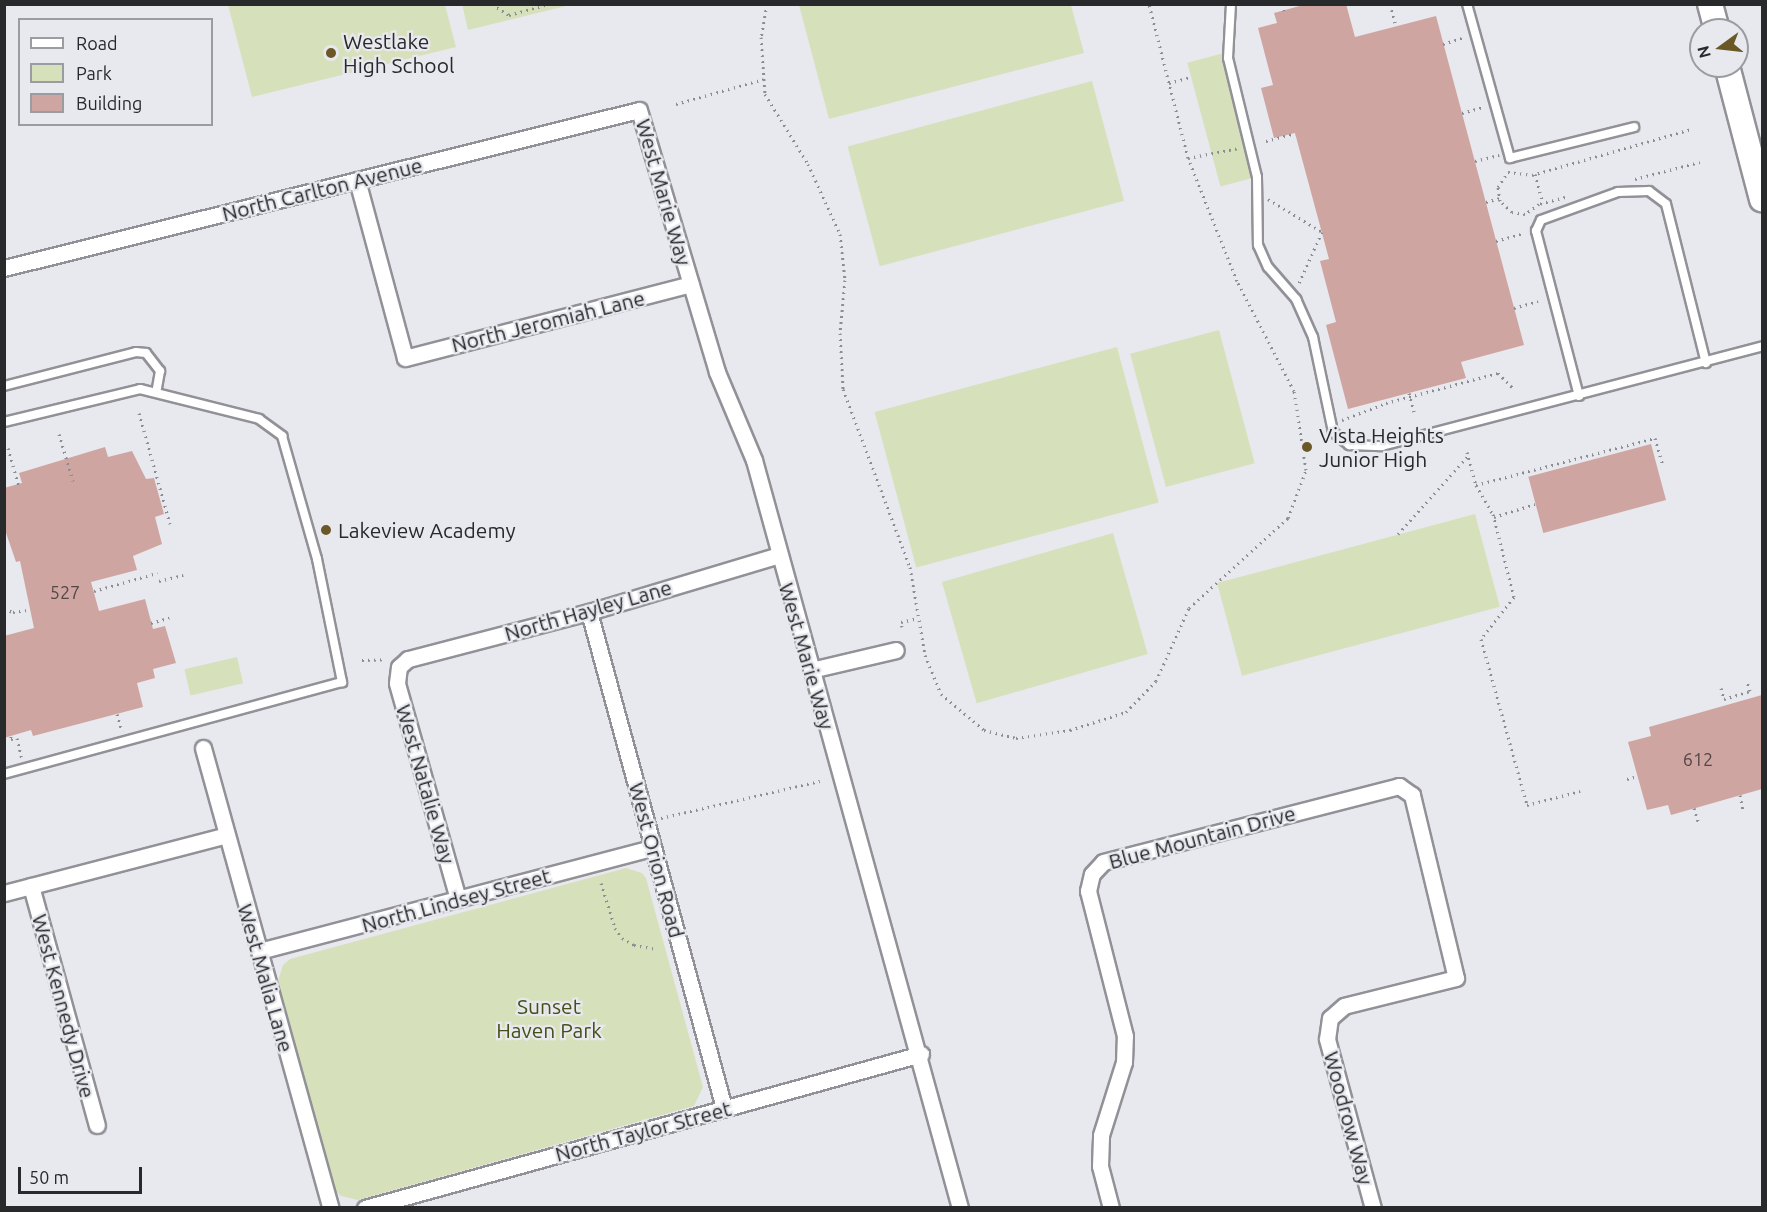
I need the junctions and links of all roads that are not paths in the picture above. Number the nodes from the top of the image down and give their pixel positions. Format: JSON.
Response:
{"nodes":[{"id":1,"x":1231,"y":4,"type":"edge"},
{"id":2,"x":1467,"y":4,"type":"edge"},
{"id":3,"x":1729,"y":78,"type":"edge"},
{"id":4,"x":639,"y":110,"type":"joint"},
{"id":5,"x":1634,"y":127,"type":"dead end"},
{"id":6,"x":357,"y":180,"type":"junction"},
{"id":7,"x":1762,"y":199,"type":"edge"},
{"id":8,"x":4,"y":268,"type":"edge"},
{"id":9,"x":691,"y":284,"type":"junction"},
{"id":10,"x":1762,"y":346,"type":"edge"},
{"id":11,"x":1706,"y":363,"type":"junction"},
{"id":12,"x":4,"y":386,"type":"edge"},
{"id":13,"x":156,"y":393,"type":"junction"},
{"id":14,"x":1579,"y":396,"type":"junction"},
{"id":15,"x":4,"y":422,"type":"edge"},
{"id":16,"x":779,"y":555,"type":"junction"},
{"id":17,"x":589,"y":612,"type":"junction"},
{"id":18,"x":896,"y":650,"type":"dead end"},
{"id":19,"x":395,"y":663,"type":"joint"},
{"id":20,"x":811,"y":670,"type":"junction"},
{"id":21,"x":203,"y":748,"type":"dead end"},
{"id":22,"x":4,"y":774,"type":"edge"},
{"id":23,"x":1405,"y":789,"type":"joint"},
{"id":24,"x":226,"y":835,"type":"junction"},
{"id":25,"x":653,"y":848,"type":"junction"},
{"id":26,"x":31,"y":886,"type":"junction"},
{"id":27,"x":4,"y":893,"type":"edge"},
{"id":28,"x":458,"y":899,"type":"junction"},
{"id":29,"x":259,"y":951,"type":"junction"},
{"id":30,"x":921,"y":1054,"type":"junction"},
{"id":31,"x":724,"y":1108,"type":"junction"},
{"id":32,"x":97,"y":1125,"type":"dead end"},
{"id":33,"x":331,"y":1208,"type":"edge"},
{"id":34,"x":365,"y":1208,"type":"edge"},
{"id":35,"x":960,"y":1208,"type":"edge"},
{"id":36,"x":1111,"y":1208,"type":"edge"},
{"id":37,"x":1373,"y":1208,"type":"edge"}],
"edges":[{"from":1,"to":14,"type":"lane"},
{"from":2,"to":5,"type":"lane"},
{"from":3,"to":7,"type":"main road"},
{"from":4,"to":6,"type":"street","name":"North Carlton Avenue"},
{"from":4,"to":9,"type":"street","name":"West Marie Way"},
{"from":6,"to":8,"type":"street","name":"North Carlton Avenue"},
{"from":6,"to":9,"type":"street","name":"North Jeromiah Lane"},
{"from":9,"to":16,"type":"street","name":"West Marie Way"},
{"from":10,"to":11,"type":"lane"},
{"from":11,"to":14,"type":"lane"},
{"from":11,"to":14,"type":"lane"},
{"from":12,"to":13,"type":"lane"},
{"from":13,"to":15,"type":"lane"},
{"from":13,"to":22,"type":"lane"},
{"from":16,"to":17,"type":"street","name":"North Hayley Lane"},
{"from":16,"to":20,"type":"street","name":"West Marie Way"},
{"from":17,"to":19,"type":"street","name":"North Hayley Lane"},
{"from":17,"to":25,"type":"street","name":"West Orion Road"},
{"from":18,"to":20,"type":"street"},
{"from":19,"to":28,"type":"street","name":"West Natalie Way"},
{"from":20,"to":30,"type":"street","name":"West Marie Way"},
{"from":21,"to":24,"type":"street","name":"West Malia Lane"},
{"from":23,"to":36,"type":"street","name":"Blue Mountain Drive"},
{"from":23,"to":37,"type":"street","name":"Woodrow Way"},
{"from":24,"to":26,"type":"street"},
{"from":24,"to":29,"type":"street","name":"West Malia Lane"},
{"from":25,"to":28,"type":"street","name":"North Lindsey Street"},
{"from":25,"to":31,"type":"street","name":"West Orion Road"},
{"from":26,"to":27,"type":"street"},
{"from":26,"to":32,"type":"street","name":"West Kennedy Drive"},
{"from":28,"to":29,"type":"street","name":"North Lindsey Street"},
{"from":29,"to":33,"type":"street","name":"West Malia Lane"},
{"from":30,"to":31,"type":"street","name":"North Taylor Street"},
{"from":30,"to":35,"type":"street","name":"West Marie Way"},
{"from":31,"to":34,"type":"street","name":"North Taylor Street"}]}
